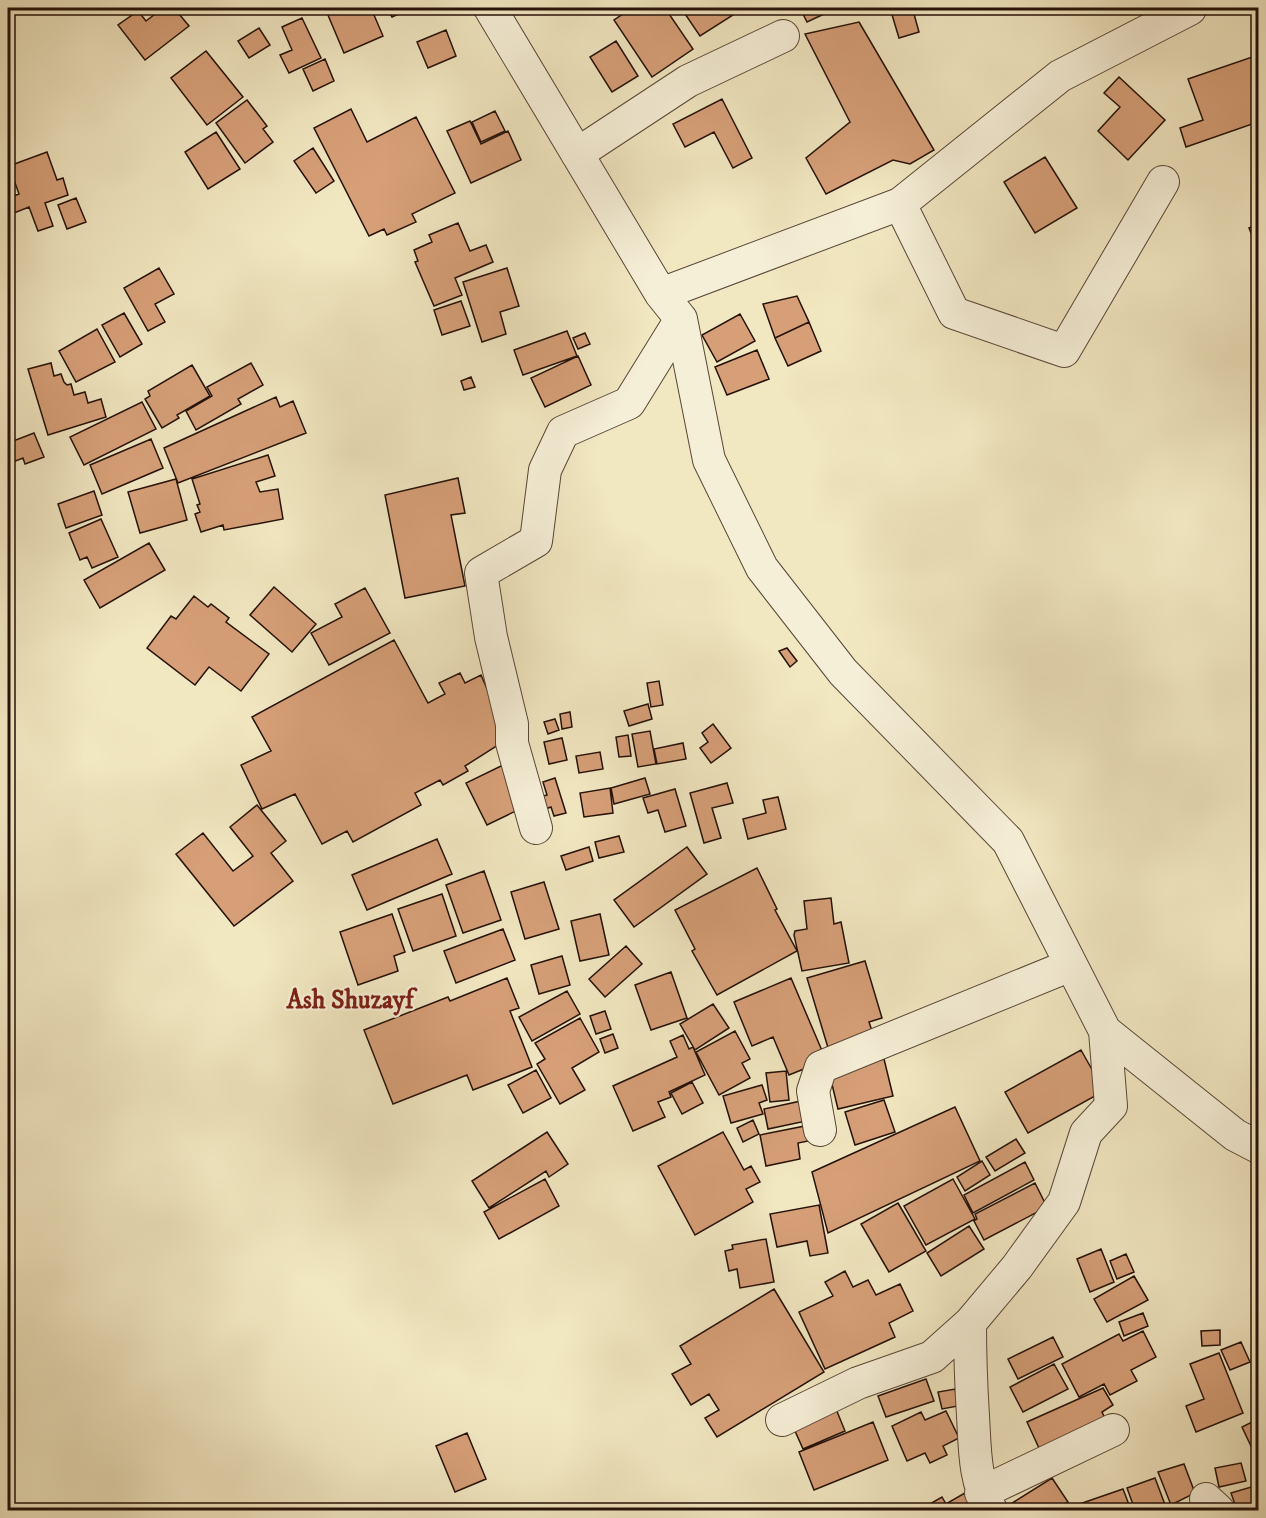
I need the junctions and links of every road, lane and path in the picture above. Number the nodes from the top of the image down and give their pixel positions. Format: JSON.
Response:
{"nodes":[{"id":1,"x":490,"y":8,"type":"edge"},
{"id":2,"x":1191,"y":9,"type":"dead end"},
{"id":3,"x":783,"y":36,"type":"dead end"},
{"id":4,"x":577,"y":154,"type":"junction"},
{"id":5,"x":1163,"y":182,"type":"dead end"},
{"id":6,"x":900,"y":204,"type":"junction"},
{"id":7,"x":661,"y":294,"type":"junction"},
{"id":8,"x":681,"y":319,"type":"junction"},
{"id":9,"x":536,"y":828,"type":"dead end"},
{"id":10,"x":1071,"y":965,"type":"junction"},
{"id":11,"x":1105,"y":1031,"type":"junction"},
{"id":12,"x":820,"y":1130,"type":"dead end"},
{"id":13,"x":1258,"y":1147,"type":"edge"},
{"id":14,"x":970,"y":1323,"type":"junction"},
{"id":15,"x":782,"y":1420,"type":"dead end"},
{"id":16,"x":1113,"y":1430,"type":"dead end"},
{"id":17,"x":986,"y":1502,"type":"edge"}],
"edges":[{"from":1,"to":4,"type":"street"},
{"from":2,"to":6,"type":"street"},
{"from":3,"to":4,"type":"street"},
{"from":4,"to":7,"type":"street"},
{"from":5,"to":6,"type":"street"},
{"from":6,"to":7,"type":"street"},
{"from":7,"to":8,"type":"street"},
{"from":8,"to":9,"type":"street"},
{"from":8,"to":10,"type":"street"},
{"from":10,"to":11,"type":"street"},
{"from":10,"to":12,"type":"street"},
{"from":11,"to":13,"type":"street"},
{"from":11,"to":14,"type":"street"},
{"from":14,"to":15,"type":"street"},
{"from":14,"to":17,"type":"street"},
{"from":16,"to":17,"type":"street"}]}
